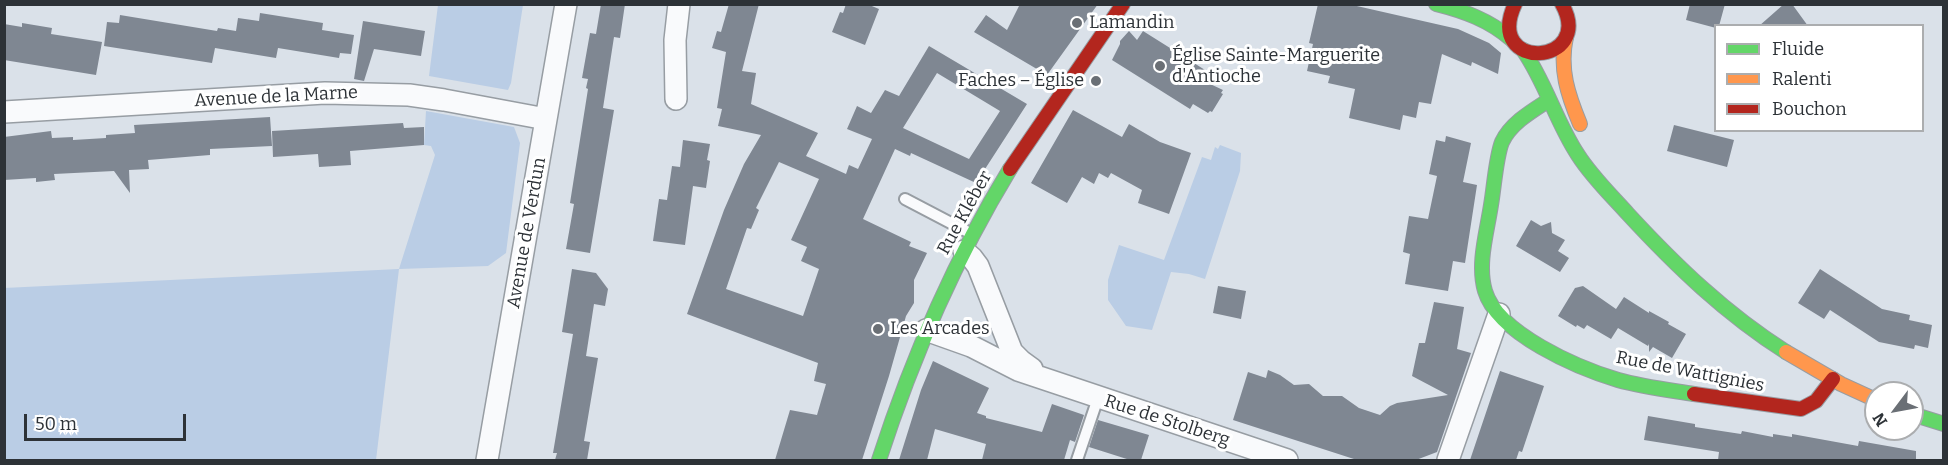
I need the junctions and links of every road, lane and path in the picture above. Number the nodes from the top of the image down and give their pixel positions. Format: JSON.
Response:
{"nodes":[{"id":1,"x":566,"y":4,"type":"edge"},
{"id":2,"x":679,"y":4,"type":"edge"},
{"id":3,"x":1123,"y":4,"type":"edge"},
{"id":4,"x":1436,"y":4,"type":"edge"},
{"id":5,"x":1504,"y":6,"type":"edge"},
{"id":6,"x":1452,"y":8,"type":"junction"},
{"id":7,"x":1565,"y":8,"type":"edge"},
{"id":8,"x":1566,"y":36,"type":"junction"},
{"id":9,"x":1511,"y":39,"type":"junction"},
{"id":10,"x":1523,"y":50,"type":"junction"},
{"id":11,"x":676,"y":99,"type":"dead end"},
{"id":12,"x":1549,"y":100,"type":"junction"},
{"id":13,"x":4,"y":112,"type":"edge"},
{"id":14,"x":546,"y":119,"type":"junction"},
{"id":15,"x":905,"y":199,"type":"dead end"},
{"id":16,"x":1630,"y":216,"type":"junction"},
{"id":17,"x":968,"y":243,"type":"junction"},
{"id":18,"x":1499,"y":314,"type":"junction"},
{"id":19,"x":926,"y":330,"type":"junction"},
{"id":20,"x":1833,"y":379,"type":"junction"},
{"id":21,"x":1047,"y":380,"type":"junction"},
{"id":22,"x":1864,"y":394,"type":"edge"},
{"id":23,"x":1098,"y":398,"type":"junction"},
{"id":24,"x":1924,"y":418,"type":"edge"},
{"id":25,"x":1944,"y":424,"type":"edge"},
{"id":26,"x":1248,"y":454,"type":"edge"},
{"id":27,"x":487,"y":460,"type":"edge"},
{"id":28,"x":879,"y":460,"type":"edge"},
{"id":29,"x":1077,"y":460,"type":"edge"},
{"id":30,"x":1287,"y":460,"type":"edge"},
{"id":31,"x":1448,"y":460,"type":"edge"}],
"edges":[{"from":1,"to":14,"type":"street","name":"Avenue de Verdun"},
{"from":2,"to":11,"type":"street"},
{"from":3,"to":17,"type":"street","name":"Rue Kléber"},
{"from":4,"to":6,"type":"street"},
{"from":5,"to":6,"type":"street"},
{"from":5,"to":9,"type":"street"},
{"from":6,"to":9,"type":"street"},
{"from":7,"to":8,"type":"street"},
{"from":8,"to":10,"type":"street"},
{"from":8,"to":16,"type":"street"},
{"from":9,"to":10,"type":"street"},
{"from":10,"to":12,"type":"street"},
{"from":12,"to":16,"type":"street"},
{"from":12,"to":18,"type":"street","name":"Rue de Wattignies"},
{"from":13,"to":14,"type":"street","name":"Avenue de la Marne"},
{"from":14,"to":27,"type":"street","name":"Avenue de Verdun"},
{"from":15,"to":17,"type":"lane"},
{"from":16,"to":20,"type":"street"},
{"from":17,"to":19,"type":"street","name":"Rue Kléber"},
{"from":17,"to":21,"type":"street","name":"Rue de Stolberg"},
{"from":18,"to":20,"type":"street","name":"Rue de Wattignies"},
{"from":18,"to":31,"type":"street"},
{"from":19,"to":21,"type":"street","name":"Rue de Stolberg"},
{"from":19,"to":28,"type":"street","name":"Rue Kléber"},
{"from":20,"to":22,"type":"street"},
{"from":21,"to":23,"type":"street","name":"Rue de Stolberg"},
{"from":23,"to":26,"type":"street","name":"Rue de Stolberg"},
{"from":23,"to":29,"type":"lane"},
{"from":24,"to":25,"type":"street"},
{"from":26,"to":30,"type":"street","name":"Rue de Stolberg"}]}
